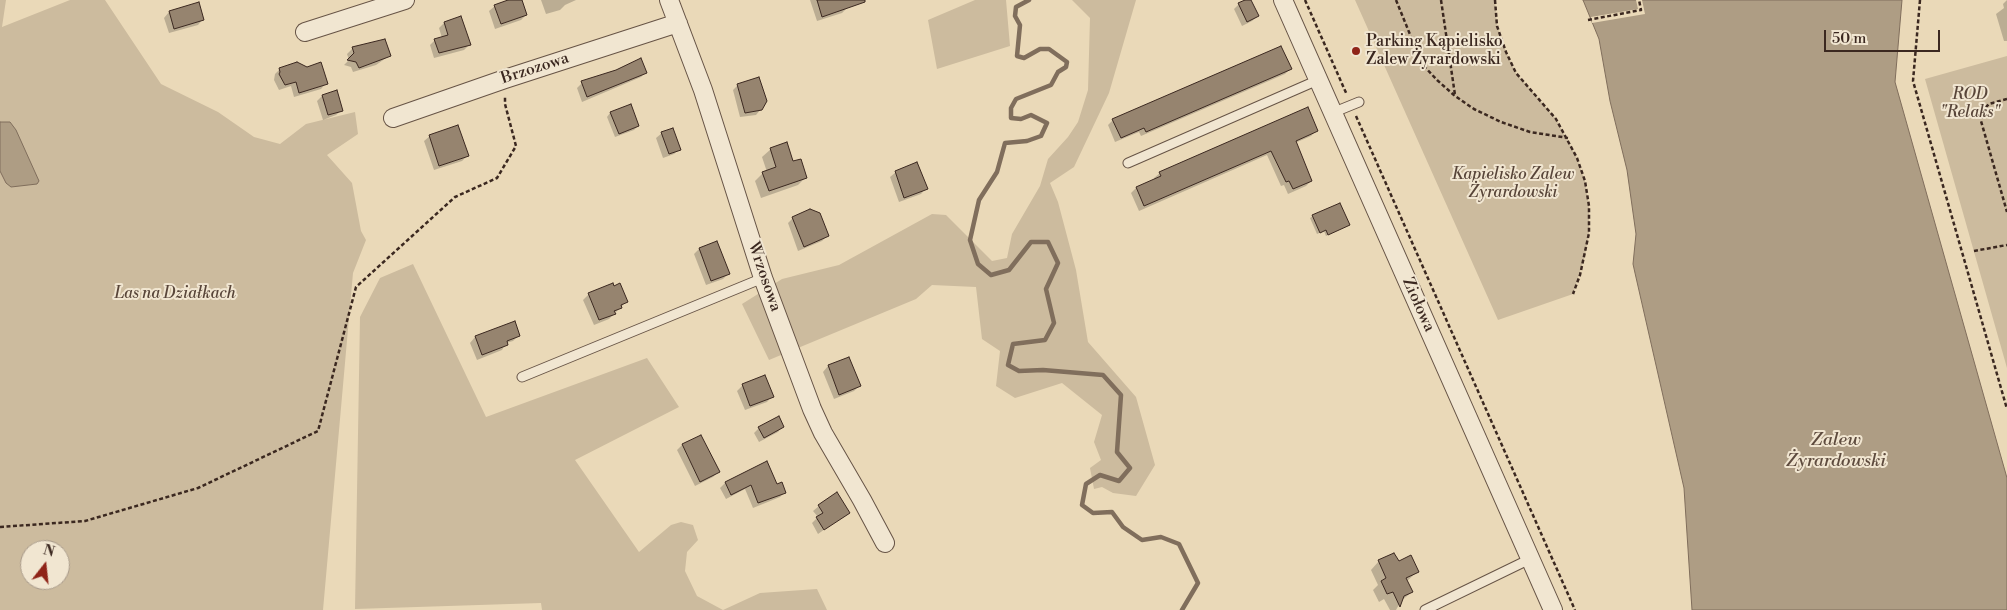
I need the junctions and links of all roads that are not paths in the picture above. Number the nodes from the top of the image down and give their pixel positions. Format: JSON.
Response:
{"nodes":[{"id":1,"x":405,"y":0,"type":"edge"},
{"id":2,"x":669,"y":0,"type":"edge"},
{"id":3,"x":1283,"y":0,"type":"edge"},
{"id":4,"x":678,"y":23,"type":"junction"},
{"id":5,"x":305,"y":32,"type":"dead end"},
{"id":6,"x":1318,"y":80,"type":"junction"},
{"id":7,"x":1355,"y":104,"type":"road end"},
{"id":8,"x":1332,"y":113,"type":"junction"},
{"id":9,"x":393,"y":118,"type":"dead end"},
{"id":10,"x":1128,"y":163,"type":"dead end"},
{"id":11,"x":763,"y":278,"type":"junction"},
{"id":12,"x":522,"y":377,"type":"dead end"},
{"id":13,"x":885,"y":543,"type":"dead end"},
{"id":14,"x":1530,"y":559,"type":"junction"},
{"id":15,"x":1425,"y":610,"type":"edge"},
{"id":16,"x":1553,"y":610,"type":"edge"}],
"edges":[{"from":1,"to":5,"type":"street"},
{"from":2,"to":4,"type":"street","name":"Wrzosowa"},
{"from":3,"to":6,"type":"street","name":"Ziołowa"},
{"from":4,"to":9,"type":"street","name":"Brzozowa"},
{"from":4,"to":11,"type":"street","name":"Wrzosowa"},
{"from":6,"to":8,"type":"street","name":"Ziołowa"},
{"from":6,"to":10,"type":"lane"},
{"from":7,"to":8,"type":"lane"},
{"from":8,"to":14,"type":"street","name":"Ziołowa"},
{"from":11,"to":12,"type":"lane"},
{"from":11,"to":13,"type":"street","name":"Wrzosowa"},
{"from":14,"to":15,"type":"lane"},
{"from":14,"to":16,"type":"street","name":"Ziołowa"}]}
